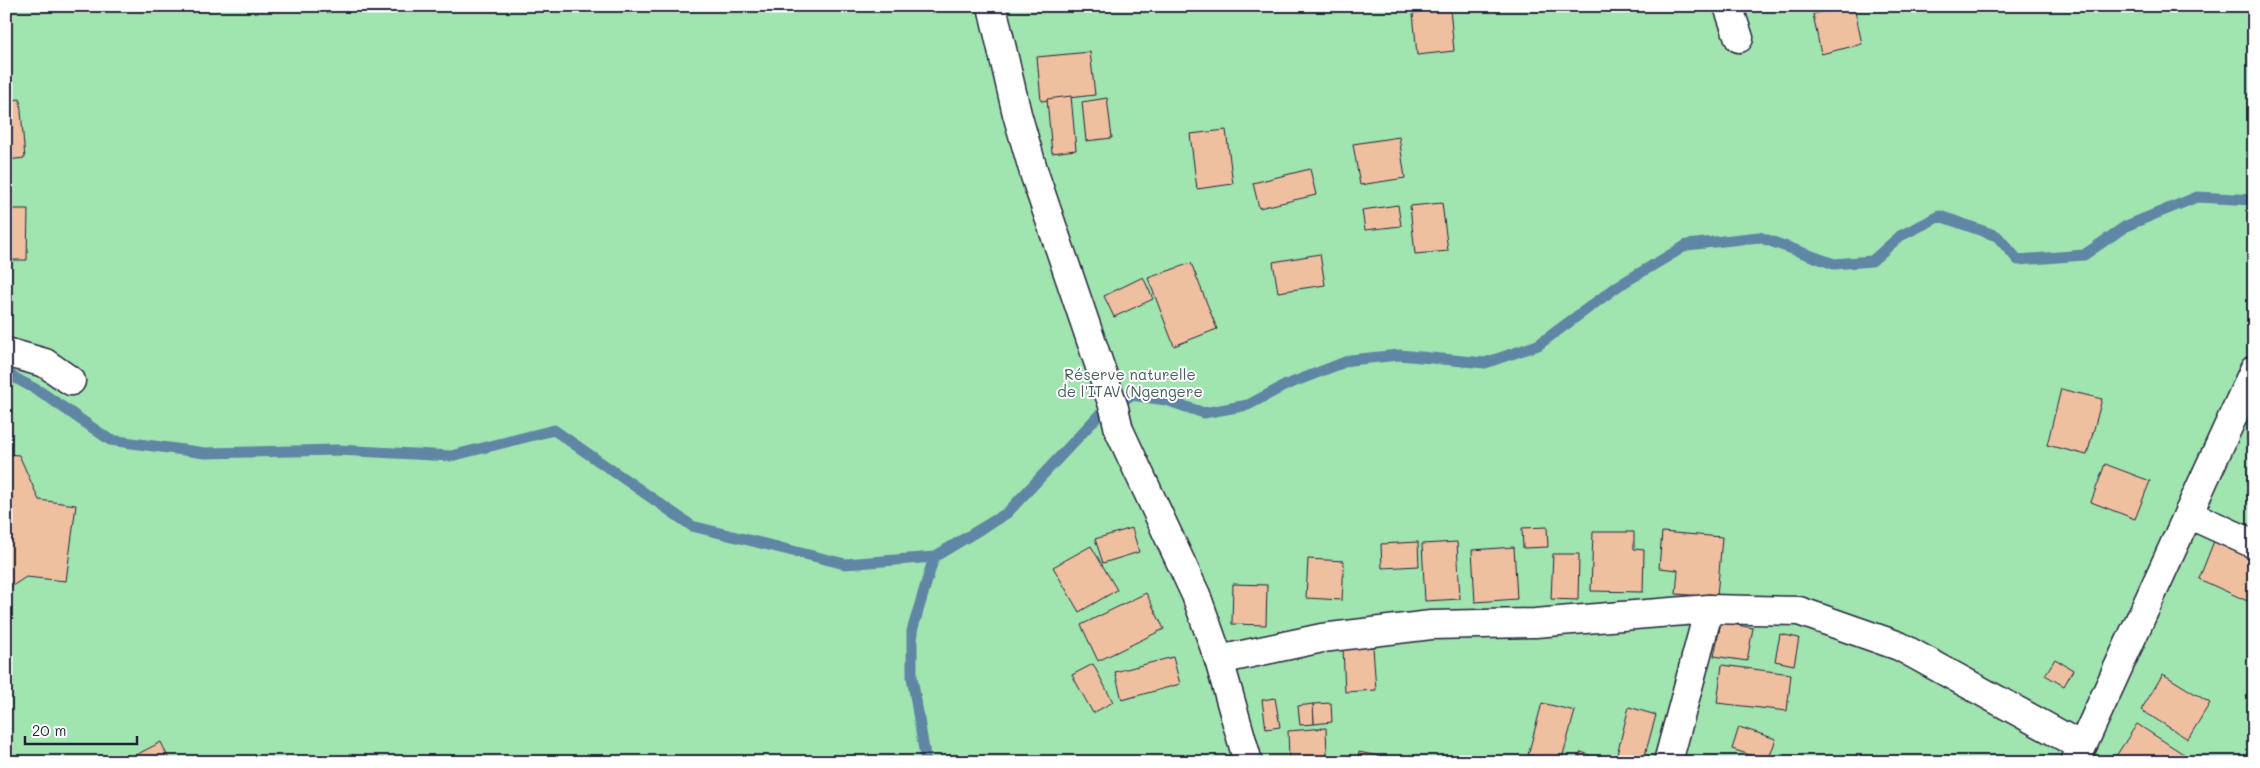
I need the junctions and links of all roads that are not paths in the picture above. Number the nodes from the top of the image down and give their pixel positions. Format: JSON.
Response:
{"nodes":[{"id":1,"x":992,"y":6,"type":"edge"},
{"id":2,"x":1728,"y":6,"type":"edge"},
{"id":3,"x":1739,"y":38,"type":"dead end"},
{"id":4,"x":6,"y":352,"type":"edge"},
{"id":5,"x":2254,"y":370,"type":"edge"},
{"id":6,"x":71,"y":381,"type":"dead end"},
{"id":7,"x":2188,"y":514,"type":"junction"},
{"id":8,"x":2254,"y":544,"type":"edge"},
{"id":9,"x":1709,"y":609,"type":"junction"},
{"id":10,"x":1220,"y":660,"type":"junction"},
{"id":11,"x":2078,"y":754,"type":"edge"},
{"id":12,"x":1248,"y":762,"type":"edge"},
{"id":13,"x":1668,"y":762,"type":"edge"}],
"edges":[{"from":1,"to":10,"type":"street"},
{"from":2,"to":3,"type":"street"},
{"from":4,"to":6,"type":"street"},
{"from":5,"to":7,"type":"street"},
{"from":7,"to":8,"type":"street"},
{"from":7,"to":11,"type":"street"},
{"from":9,"to":10,"type":"street"},
{"from":9,"to":11,"type":"street"},
{"from":9,"to":13,"type":"street"},
{"from":10,"to":12,"type":"street"}]}
